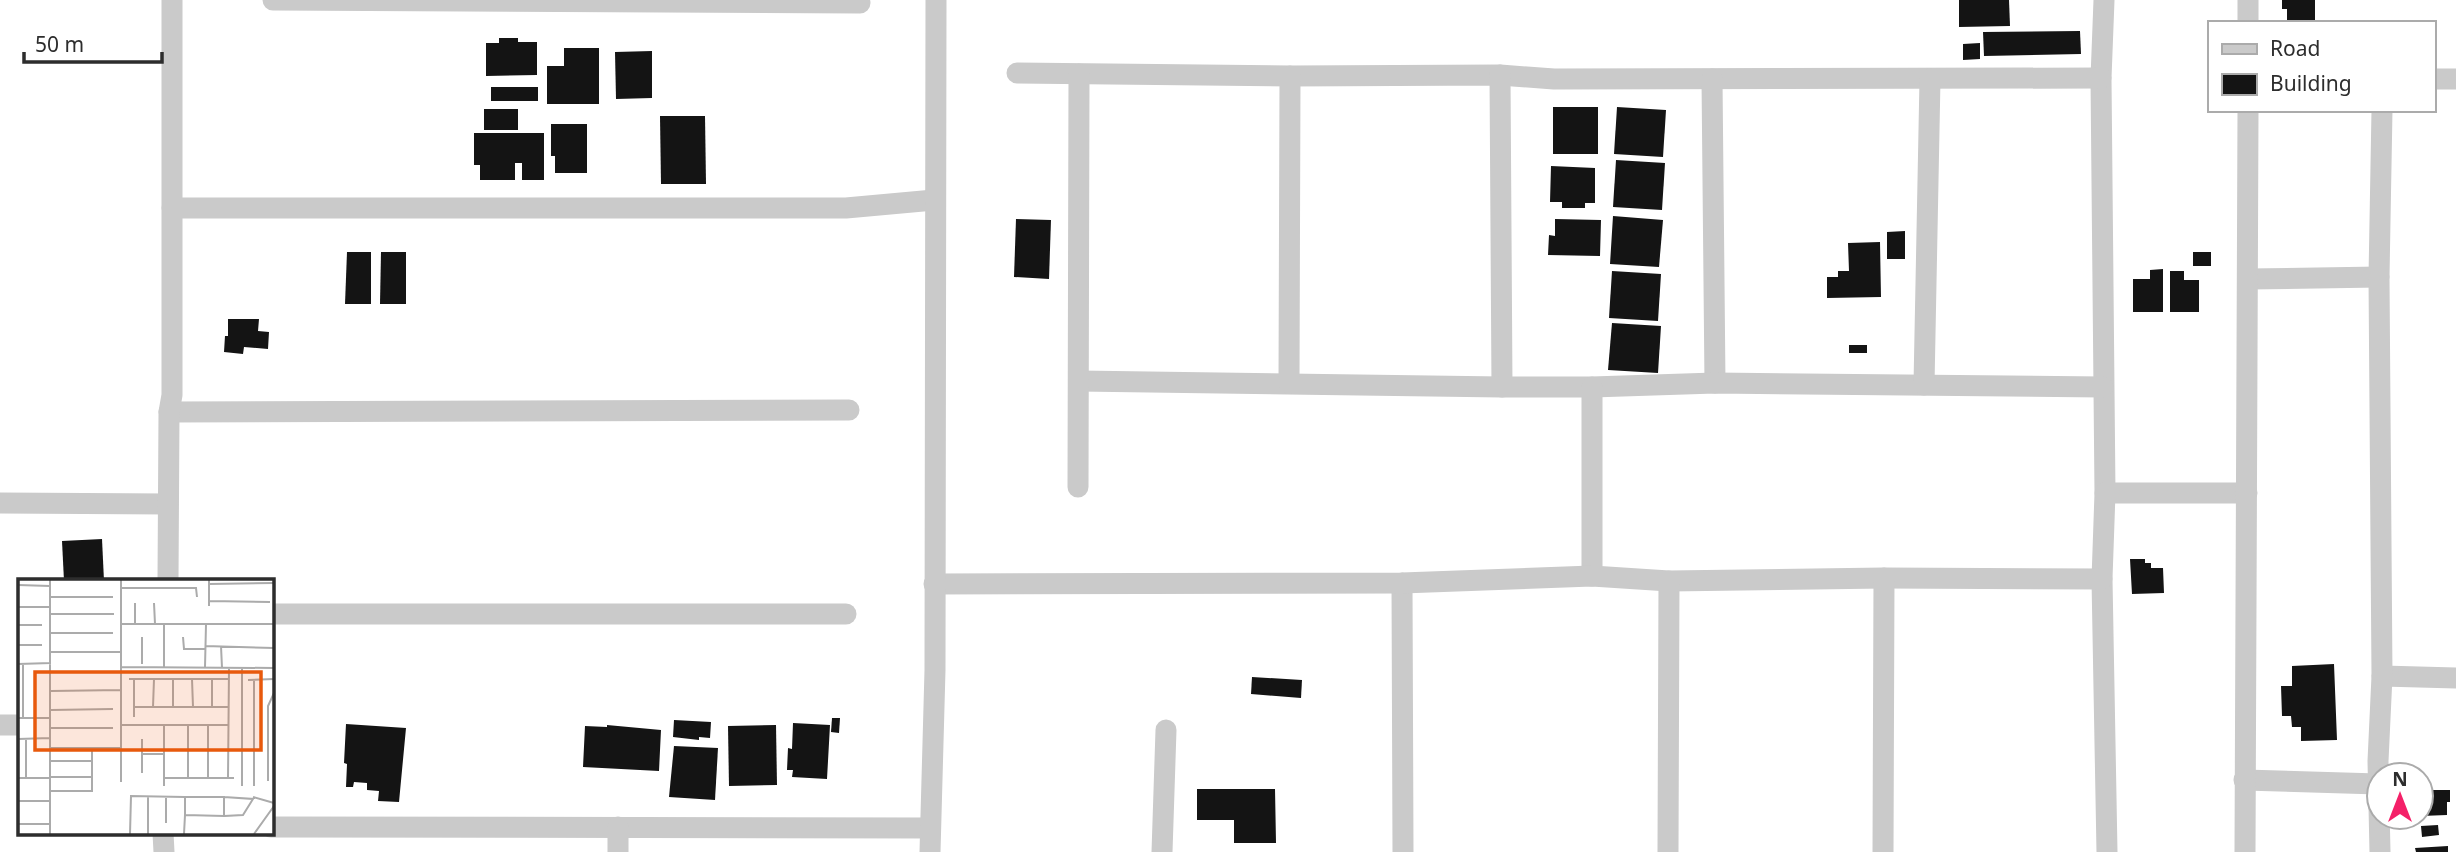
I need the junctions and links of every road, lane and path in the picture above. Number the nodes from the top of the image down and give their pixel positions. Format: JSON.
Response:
{"nodes":[{"id":1,"x":172,"y":0,"type":"edge"},
{"id":2,"x":273,"y":0,"type":"edge"},
{"id":3,"x":936,"y":0,"type":"edge"},
{"id":4,"x":2104,"y":0,"type":"edge"},
{"id":5,"x":2248,"y":0,"type":"edge"},
{"id":6,"x":860,"y":3,"type":"dead end"},
{"id":7,"x":2248,"y":21,"type":"edge"},
{"id":8,"x":1017,"y":73,"type":"dead end"},
{"id":9,"x":1079,"y":74,"type":"junction"},
{"id":10,"x":1500,"y":75,"type":"junction"},
{"id":11,"x":1290,"y":76,"type":"junction"},
{"id":12,"x":2101,"y":78,"type":"junction"},
{"id":13,"x":1712,"y":79,"type":"junction"},
{"id":14,"x":1930,"y":79,"type":"junction"},
{"id":15,"x":2435,"y":79,"type":"edge"},
{"id":16,"x":2456,"y":79,"type":"edge"},
{"id":17,"x":2248,"y":112,"type":"edge"},
{"id":18,"x":2382,"y":112,"type":"edge"},
{"id":19,"x":934,"y":200,"type":"junction"},
{"id":20,"x":172,"y":208,"type":"junction"},
{"id":21,"x":2379,"y":277,"type":"junction"},
{"id":22,"x":2248,"y":279,"type":"junction"},
{"id":23,"x":1079,"y":381,"type":"junction"},
{"id":24,"x":1289,"y":383,"type":"junction"},
{"id":25,"x":1715,"y":383,"type":"junction"},
{"id":26,"x":1924,"y":385,"type":"junction"},
{"id":27,"x":1502,"y":387,"type":"junction"},
{"id":28,"x":1592,"y":387,"type":"junction"},
{"id":29,"x":2103,"y":387,"type":"junction"},
{"id":30,"x":849,"y":410,"type":"dead end"},
{"id":31,"x":169,"y":412,"type":"junction"},
{"id":32,"x":1078,"y":487,"type":"dead end"},
{"id":33,"x":2105,"y":493,"type":"junction"},
{"id":34,"x":2247,"y":493,"type":"junction"},
{"id":35,"x":0,"y":503,"type":"edge"},
{"id":36,"x":168,"y":504,"type":"junction"},
{"id":37,"x":1592,"y":576,"type":"junction"},
{"id":38,"x":1884,"y":578,"type":"junction"},
{"id":39,"x":168,"y":579,"type":"edge"},
{"id":40,"x":2102,"y":579,"type":"junction"},
{"id":41,"x":1669,"y":581,"type":"junction"},
{"id":42,"x":1402,"y":583,"type":"junction"},
{"id":43,"x":934,"y":584,"type":"junction"},
{"id":44,"x":273,"y":614,"type":"edge"},
{"id":45,"x":846,"y":614,"type":"dead end"},
{"id":46,"x":2382,"y":676,"type":"junction"},
{"id":47,"x":2456,"y":677,"type":"edge"},
{"id":48,"x":0,"y":725,"type":"edge"},
{"id":49,"x":18,"y":725,"type":"edge"},
{"id":50,"x":1166,"y":730,"type":"dead end"},
{"id":51,"x":2379,"y":761,"type":"edge"},
{"id":52,"x":2244,"y":780,"type":"junction"},
{"id":53,"x":2365,"y":784,"type":"edge"},
{"id":54,"x":273,"y":827,"type":"edge"},
{"id":55,"x":618,"y":827,"type":"junction"},
{"id":56,"x":930,"y":828,"type":"junction"},
{"id":57,"x":2379,"y":831,"type":"edge"},
{"id":58,"x":163,"y":834,"type":"edge"},
{"id":59,"x":164,"y":852,"type":"edge"},
{"id":60,"x":618,"y":852,"type":"edge"},
{"id":61,"x":930,"y":852,"type":"edge"},
{"id":62,"x":1162,"y":852,"type":"edge"},
{"id":63,"x":1403,"y":852,"type":"edge"},
{"id":64,"x":1668,"y":852,"type":"edge"},
{"id":65,"x":1883,"y":852,"type":"edge"},
{"id":66,"x":2107,"y":852,"type":"edge"},
{"id":67,"x":2245,"y":852,"type":"edge"},
{"id":68,"x":2380,"y":852,"type":"edge"}],
"edges":[{"from":1,"to":20,"type":"street"},
{"from":2,"to":6,"type":"street"},
{"from":3,"to":19,"type":"street"},
{"from":4,"to":12,"type":"street"},
{"from":5,"to":7,"type":"street"},
{"from":8,"to":9,"type":"street"},
{"from":9,"to":11,"type":"street"},
{"from":9,"to":23,"type":"street"},
{"from":10,"to":11,"type":"street"},
{"from":10,"to":13,"type":"street"},
{"from":10,"to":27,"type":"street"},
{"from":11,"to":24,"type":"street"},
{"from":12,"to":14,"type":"street"},
{"from":12,"to":29,"type":"street"},
{"from":13,"to":14,"type":"street"},
{"from":13,"to":25,"type":"street"},
{"from":14,"to":26,"type":"street"},
{"from":15,"to":16,"type":"street"},
{"from":17,"to":22,"type":"street"},
{"from":18,"to":21,"type":"street"},
{"from":19,"to":20,"type":"street"},
{"from":19,"to":43,"type":"street"},
{"from":20,"to":31,"type":"street"},
{"from":21,"to":22,"type":"street"},
{"from":21,"to":46,"type":"street"},
{"from":22,"to":34,"type":"street"},
{"from":23,"to":24,"type":"street"},
{"from":23,"to":32,"type":"street"},
{"from":24,"to":27,"type":"street"},
{"from":25,"to":26,"type":"street"},
{"from":25,"to":28,"type":"street"},
{"from":26,"to":29,"type":"street"},
{"from":27,"to":28,"type":"street"},
{"from":28,"to":37,"type":"street"},
{"from":29,"to":33,"type":"street"},
{"from":30,"to":31,"type":"street"},
{"from":31,"to":36,"type":"street"},
{"from":33,"to":34,"type":"street"},
{"from":33,"to":40,"type":"street"},
{"from":34,"to":52,"type":"street"},
{"from":35,"to":36,"type":"street"},
{"from":36,"to":39,"type":"street"},
{"from":37,"to":41,"type":"street"},
{"from":37,"to":42,"type":"street"},
{"from":38,"to":40,"type":"street"},
{"from":38,"to":41,"type":"street"},
{"from":38,"to":65,"type":"street"},
{"from":40,"to":66,"type":"street"},
{"from":41,"to":64,"type":"street"},
{"from":42,"to":43,"type":"street"},
{"from":42,"to":63,"type":"street"},
{"from":43,"to":56,"type":"street"},
{"from":44,"to":45,"type":"street"},
{"from":46,"to":47,"type":"street"},
{"from":46,"to":51,"type":"street"},
{"from":48,"to":49,"type":"street"},
{"from":50,"to":62,"type":"street"},
{"from":52,"to":53,"type":"street"},
{"from":52,"to":67,"type":"street"},
{"from":54,"to":55,"type":"street"},
{"from":55,"to":56,"type":"street"},
{"from":55,"to":60,"type":"street"},
{"from":56,"to":61,"type":"street"},
{"from":57,"to":68,"type":"street"},
{"from":58,"to":59,"type":"street"}]}
